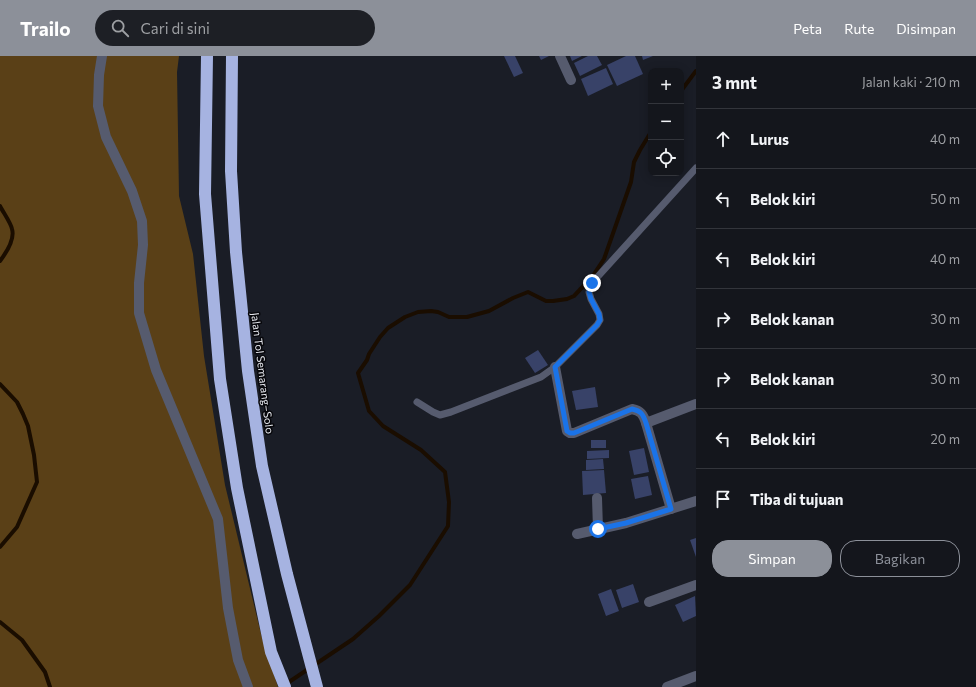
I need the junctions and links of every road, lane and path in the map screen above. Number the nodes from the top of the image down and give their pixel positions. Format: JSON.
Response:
{"nodes":[{"id":1,"x":102,"y":56,"type":"edge"},
{"id":2,"x":207,"y":56,"type":"edge"},
{"id":3,"x":232,"y":56,"type":"edge"},
{"id":4,"x":560,"y":56,"type":"edge"},
{"id":5,"x":571,"y":80,"type":"dead end"},
{"id":6,"x":696,"y":168,"type":"edge"},
{"id":7,"x":555,"y":367,"type":"junction"},
{"id":8,"x":417,"y":402,"type":"dead end"},
{"id":9,"x":696,"y":404,"type":"edge"},
{"id":10,"x":646,"y":423,"type":"junction"},
{"id":11,"x":597,"y":498,"type":"dead end"},
{"id":12,"x":696,"y":501,"type":"edge"},
{"id":13,"x":671,"y":509,"type":"junction"},
{"id":14,"x":598,"y":529,"type":"junction"},
{"id":15,"x":577,"y":534,"type":"dead end"},
{"id":16,"x":696,"y":585,"type":"edge"},
{"id":17,"x":649,"y":602,"type":"dead end"},
{"id":18,"x":696,"y":676,"type":"edge"},
{"id":19,"x":248,"y":687,"type":"edge"},
{"id":20,"x":285,"y":687,"type":"edge"},
{"id":21,"x":317,"y":687,"type":"edge"},
{"id":22,"x":667,"y":687,"type":"edge"}],
"edges":[{"from":1,"to":19,"type":"street"},
{"from":2,"to":20,"type":"highway"},
{"from":3,"to":21,"type":"highway","name":"Jalan Tol Semarang–Solo"},
{"from":4,"to":5,"type":"street"},
{"from":6,"to":7,"type":"lane"},
{"from":7,"to":8,"type":"lane"},
{"from":7,"to":10,"type":"street"},
{"from":9,"to":10,"type":"street"},
{"from":10,"to":13,"type":"street"},
{"from":11,"to":14,"type":"street"},
{"from":12,"to":13,"type":"street"},
{"from":13,"to":14,"type":"street"},
{"from":14,"to":15,"type":"street"},
{"from":16,"to":17,"type":"street"},
{"from":18,"to":22,"type":"street"}]}
